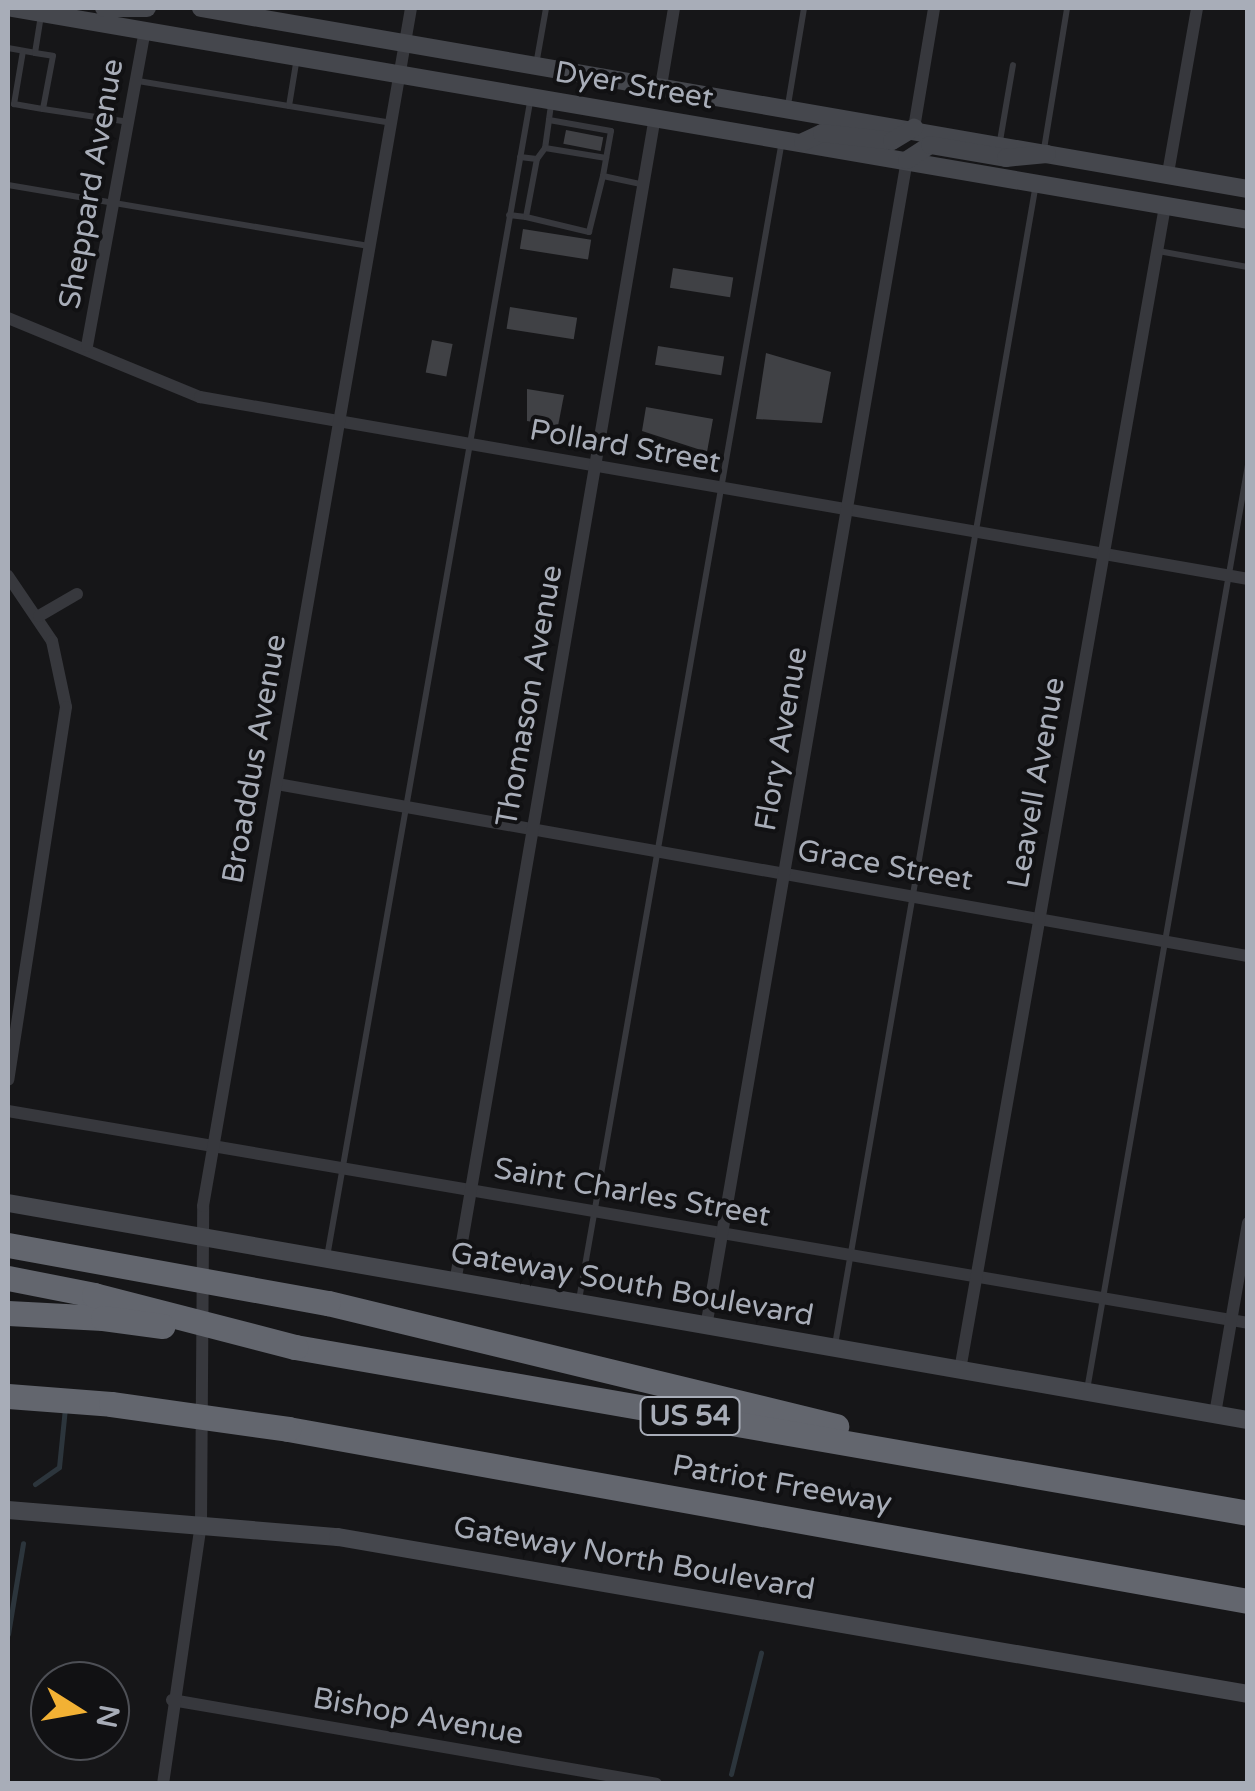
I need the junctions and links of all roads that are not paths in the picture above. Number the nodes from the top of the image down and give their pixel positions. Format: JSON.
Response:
{"nodes":[{"id":1,"x":12,"y":8,"type":"edge"},
{"id":2,"x":104,"y":8,"type":"edge"},
{"id":3,"x":147,"y":8,"type":"edge"},
{"id":4,"x":201,"y":8,"type":"edge"},
{"id":5,"x":411,"y":8,"type":"edge"},
{"id":6,"x":546,"y":8,"type":"edge"},
{"id":7,"x":674,"y":8,"type":"edge"},
{"id":8,"x":804,"y":8,"type":"edge"},
{"id":9,"x":934,"y":8,"type":"edge"},
{"id":10,"x":1067,"y":8,"type":"edge"},
{"id":11,"x":1197,"y":8,"type":"edge"},
{"id":12,"x":49,"y":10,"type":"edge"},
{"id":13,"x":145,"y":30,"type":"junction"},
{"id":14,"x":404,"y":45,"type":"junction"},
{"id":15,"x":8,"y":48,"type":"edge"},
{"id":16,"x":23,"y":51,"type":"junction"},
{"id":17,"x":35,"y":53,"type":"junction"},
{"id":18,"x":297,"y":56,"type":"junction"},
{"id":19,"x":1013,"y":65,"type":"dead end"},
{"id":20,"x":536,"y":66,"type":"junction"},
{"id":21,"x":399,"y":74,"type":"junction"},
{"id":22,"x":136,"y":80,"type":"junction"},
{"id":23,"x":660,"y":86,"type":"junction"},
{"id":24,"x":531,"y":96,"type":"junction"},
{"id":25,"x":552,"y":100,"type":"junction"},
{"id":26,"x":288,"y":106,"type":"junction"},
{"id":27,"x":597,"y":107,"type":"junction"},
{"id":28,"x":787,"y":108,"type":"junction"},
{"id":29,"x":44,"y":109,"type":"junction"},
{"id":30,"x":655,"y":117,"type":"junction"},
{"id":31,"x":549,"y":120,"type":"junction"},
{"id":32,"x":129,"y":122,"type":"junction"},
{"id":33,"x":390,"y":122,"type":"junction"},
{"id":34,"x":593,"y":128,"type":"junction"},
{"id":35,"x":914,"y":128,"type":"junction"},
{"id":36,"x":782,"y":139,"type":"junction"},
{"id":37,"x":1000,"y":142,"type":"junction"},
{"id":38,"x":803,"y":143,"type":"junction"},
{"id":39,"x":545,"y":148,"type":"junction"},
{"id":40,"x":1048,"y":151,"type":"junction"},
{"id":41,"x":520,"y":157,"type":"junction"},
{"id":42,"x":606,"y":158,"type":"junction"},
{"id":43,"x":537,"y":159,"type":"junction"},
{"id":44,"x":907,"y":160,"type":"junction"},
{"id":45,"x":1168,"y":174,"type":"junction"},
{"id":46,"x":603,"y":176,"type":"junction"},
{"id":47,"x":1036,"y":183,"type":"junction"},
{"id":48,"x":644,"y":184,"type":"junction"},
{"id":49,"x":8,"y":185,"type":"edge"},
{"id":50,"x":1248,"y":189,"type":"edge"},
{"id":51,"x":115,"y":204,"type":"junction"},
{"id":52,"x":1165,"y":206,"type":"junction"},
{"id":53,"x":508,"y":216,"type":"junction"},
{"id":54,"x":526,"y":218,"type":"junction"},
{"id":55,"x":1248,"y":220,"type":"edge"},
{"id":56,"x":369,"y":246,"type":"junction"},
{"id":57,"x":1157,"y":251,"type":"junction"},
{"id":58,"x":1248,"y":267,"type":"edge"},
{"id":59,"x":8,"y":318,"type":"edge"},
{"id":60,"x":86,"y":346,"type":"junction"},
{"id":61,"x":338,"y":424,"type":"junction"},
{"id":62,"x":464,"y":445,"type":"junction"},
{"id":63,"x":1248,"y":465,"type":"edge"},
{"id":64,"x":595,"y":467,"type":"junction"},
{"id":65,"x":720,"y":489,"type":"junction"},
{"id":66,"x":847,"y":512,"type":"junction"},
{"id":67,"x":975,"y":532,"type":"junction"},
{"id":68,"x":1102,"y":554,"type":"junction"},
{"id":69,"x":8,"y":576,"type":"edge"},
{"id":70,"x":1229,"y":576,"type":"junction"},
{"id":71,"x":1248,"y":579,"type":"edge"},
{"id":72,"x":77,"y":594,"type":"dead end"},
{"id":73,"x":39,"y":616,"type":"junction"},
{"id":74,"x":277,"y":784,"type":"junction"},
{"id":75,"x":401,"y":806,"type":"junction"},
{"id":76,"x":533,"y":829,"type":"junction"},
{"id":77,"x":657,"y":851,"type":"junction"},
{"id":78,"x":784,"y":874,"type":"junction"},
{"id":79,"x":912,"y":896,"type":"junction"},
{"id":80,"x":1038,"y":919,"type":"junction"},
{"id":81,"x":1165,"y":941,"type":"junction"},
{"id":82,"x":1248,"y":956,"type":"edge"},
{"id":83,"x":8,"y":1080,"type":"edge"},
{"id":84,"x":8,"y":1112,"type":"edge"},
{"id":85,"x":214,"y":1147,"type":"junction"},
{"id":86,"x":342,"y":1169,"type":"junction"},
{"id":87,"x":471,"y":1190,"type":"junction"},
{"id":88,"x":8,"y":1203,"type":"edge"},
{"id":89,"x":594,"y":1212,"type":"junction"},
{"id":90,"x":1248,"y":1222,"type":"edge"},
{"id":91,"x":722,"y":1234,"type":"junction"},
{"id":92,"x":199,"y":1236,"type":"junction"},
{"id":93,"x":8,"y":1245,"type":"edge"},
{"id":94,"x":851,"y":1255,"type":"junction"},
{"id":95,"x":327,"y":1259,"type":"junction"},
{"id":96,"x":976,"y":1277,"type":"junction"},
{"id":97,"x":8,"y":1278,"type":"edge"},
{"id":98,"x":455,"y":1283,"type":"junction"},
{"id":99,"x":1103,"y":1298,"type":"junction"},
{"id":100,"x":578,"y":1304,"type":"junction"},
{"id":101,"x":98,"y":1306,"type":"junction"},
{"id":102,"x":8,"y":1313,"type":"edge"},
{"id":103,"x":1231,"y":1320,"type":"junction"},
{"id":104,"x":1248,"y":1323,"type":"edge"},
{"id":105,"x":706,"y":1327,"type":"junction"},
{"id":106,"x":834,"y":1349,"type":"junction"},
{"id":107,"x":960,"y":1370,"type":"junction"},
{"id":108,"x":1087,"y":1392,"type":"junction"},
{"id":109,"x":8,"y":1396,"type":"edge"},
{"id":110,"x":1214,"y":1414,"type":"junction"},
{"id":111,"x":1248,"y":1420,"type":"edge"},
{"id":112,"x":1084,"y":1485,"type":"junction"},
{"id":113,"x":8,"y":1510,"type":"edge"},
{"id":114,"x":1248,"y":1513,"type":"edge"},
{"id":115,"x":201,"y":1523,"type":"junction"},
{"id":116,"x":1248,"y":1602,"type":"edge"},
{"id":117,"x":1248,"y":1694,"type":"edge"},
{"id":118,"x":172,"y":1700,"type":"junction"},
{"id":119,"x":163,"y":1784,"type":"edge"},
{"id":120,"x":656,"y":1784,"type":"edge"}],
"edges":[{"from":1,"to":12,"type":"main road","name":"Dyer Street"},
{"from":2,"to":3,"type":"main road"},
{"from":4,"to":14,"type":"main road","name":"Dyer Street"},
{"from":5,"to":14,"type":"street","name":"Broaddus Avenue"},
{"from":6,"to":20,"type":"lane"},
{"from":7,"to":23,"type":"street"},
{"from":8,"to":28,"type":"lane"},
{"from":9,"to":35,"type":"street"},
{"from":10,"to":40,"type":"lane"},
{"from":11,"to":45,"type":"street"},
{"from":12,"to":13,"type":"main road","name":"Dyer Street"},
{"from":12,"to":17,"type":"lane"},
{"from":13,"to":18,"type":"main road","name":"Dyer Street"},
{"from":13,"to":22,"type":"street","name":"Sheppard Avenue"},
{"from":14,"to":20,"type":"main road","name":"Dyer Street"},
{"from":14,"to":21,"type":"street","name":"Broaddus Avenue"},
{"from":15,"to":16,"type":"lane"},
{"from":16,"to":17,"type":"lane"},
{"from":16,"to":29,"type":"lane"},
{"from":17,"to":29,"type":"lane"},
{"from":18,"to":21,"type":"main road","name":"Dyer Street"},
{"from":18,"to":26,"type":"lane"},
{"from":19,"to":37,"type":"lane"},
{"from":20,"to":23,"type":"main road","name":"Dyer Street"},
{"from":21,"to":24,"type":"main road","name":"Dyer Street"},
{"from":21,"to":33,"type":"street","name":"Broaddus Avenue"},
{"from":22,"to":26,"type":"lane"},
{"from":22,"to":32,"type":"street","name":"Sheppard Avenue"},
{"from":23,"to":28,"type":"main road","name":"Dyer Street"},
{"from":24,"to":25,"type":"main road","name":"Dyer Street"},
{"from":24,"to":41,"type":"lane"},
{"from":25,"to":27,"type":"main road","name":"Dyer Street"},
{"from":25,"to":31,"type":"lane"},
{"from":26,"to":33,"type":"lane"},
{"from":27,"to":30,"type":"main road","name":"Dyer Street"},
{"from":27,"to":34,"type":"lane"},
{"from":28,"to":35,"type":"main road","name":"Dyer Street"},
{"from":29,"to":32,"type":"lane"},
{"from":30,"to":36,"type":"main road","name":"Dyer Street"},
{"from":30,"to":48,"type":"street","name":"Thomason Avenue"},
{"from":31,"to":34,"type":"lane"},
{"from":31,"to":39,"type":"lane"},
{"from":32,"to":51,"type":"street","name":"Sheppard Avenue"},
{"from":33,"to":56,"type":"street","name":"Broaddus Avenue"},
{"from":34,"to":42,"type":"lane"},
{"from":35,"to":37,"type":"main road","name":"Dyer Street"},
{"from":35,"to":38,"type":"main road"},
{"from":36,"to":38,"type":"main road","name":"Dyer Street"},
{"from":36,"to":65,"type":"lane"},
{"from":37,"to":40,"type":"main road","name":"Dyer Street"},
{"from":38,"to":44,"type":"main road","name":"Dyer Street"},
{"from":39,"to":42,"type":"lane"},
{"from":39,"to":43,"type":"lane"},
{"from":40,"to":44,"type":"main road"},
{"from":40,"to":45,"type":"main road","name":"Dyer Street"},
{"from":41,"to":43,"type":"lane"},
{"from":41,"to":53,"type":"lane"},
{"from":42,"to":46,"type":"lane"},
{"from":43,"to":54,"type":"lane"},
{"from":44,"to":47,"type":"main road","name":"Dyer Street"},
{"from":44,"to":66,"type":"street","name":"Flory Avenue"},
{"from":45,"to":50,"type":"main road","name":"Dyer Street"},
{"from":46,"to":48,"type":"lane"},
{"from":46,"to":54,"type":"lane"},
{"from":47,"to":52,"type":"main road","name":"Dyer Street"},
{"from":47,"to":67,"type":"lane"},
{"from":48,"to":64,"type":"street","name":"Thomason Avenue"},
{"from":49,"to":51,"type":"lane"},
{"from":51,"to":56,"type":"lane"},
{"from":51,"to":60,"type":"street","name":"Sheppard Avenue"},
{"from":52,"to":55,"type":"main road","name":"Dyer Street"},
{"from":52,"to":57,"type":"street","name":"Leavell Avenue"},
{"from":53,"to":54,"type":"lane"},
{"from":53,"to":62,"type":"lane"},
{"from":56,"to":61,"type":"street","name":"Broaddus Avenue"},
{"from":57,"to":58,"type":"lane"},
{"from":57,"to":68,"type":"street","name":"Leavell Avenue"},
{"from":59,"to":60,"type":"street","name":"Pollard Street"},
{"from":60,"to":61,"type":"street","name":"Pollard Street"},
{"from":61,"to":62,"type":"street","name":"Pollard Street"},
{"from":61,"to":74,"type":"street","name":"Broaddus Avenue"},
{"from":62,"to":64,"type":"street","name":"Pollard Street"},
{"from":62,"to":75,"type":"lane"},
{"from":63,"to":70,"type":"lane"},
{"from":64,"to":65,"type":"street","name":"Pollard Street"},
{"from":64,"to":76,"type":"street","name":"Thomason Avenue"},
{"from":65,"to":66,"type":"street","name":"Pollard Street"},
{"from":65,"to":77,"type":"lane"},
{"from":66,"to":67,"type":"street","name":"Pollard Street"},
{"from":66,"to":78,"type":"street","name":"Flory Avenue"},
{"from":67,"to":68,"type":"street","name":"Pollard Street"},
{"from":67,"to":79,"type":"lane"},
{"from":68,"to":70,"type":"street","name":"Pollard Street"},
{"from":68,"to":80,"type":"street","name":"Leavell Avenue"},
{"from":69,"to":73,"type":"street"},
{"from":70,"to":71,"type":"street","name":"Pollard Street"},
{"from":70,"to":81,"type":"lane"},
{"from":72,"to":73,"type":"street"},
{"from":73,"to":83,"type":"street"},
{"from":74,"to":75,"type":"street","name":"Grace Street"},
{"from":74,"to":85,"type":"street","name":"Broaddus Avenue"},
{"from":75,"to":76,"type":"street","name":"Grace Street"},
{"from":75,"to":86,"type":"lane"},
{"from":76,"to":77,"type":"street","name":"Grace Street"},
{"from":76,"to":87,"type":"street","name":"Thomason Avenue"},
{"from":77,"to":78,"type":"street","name":"Grace Street"},
{"from":77,"to":89,"type":"lane"},
{"from":78,"to":79,"type":"street","name":"Grace Street"},
{"from":78,"to":91,"type":"street","name":"Flory Avenue"},
{"from":79,"to":80,"type":"street","name":"Grace Street"},
{"from":79,"to":94,"type":"lane"},
{"from":80,"to":81,"type":"street","name":"Grace Street"},
{"from":80,"to":96,"type":"street","name":"Leavell Avenue"},
{"from":81,"to":82,"type":"street","name":"Grace Street"},
{"from":81,"to":99,"type":"lane"},
{"from":84,"to":85,"type":"street","name":"Saint Charles Street"},
{"from":85,"to":86,"type":"street","name":"Saint Charles Street"},
{"from":85,"to":92,"type":"street","name":"Broaddus Avenue"},
{"from":86,"to":87,"type":"street","name":"Saint Charles Street"},
{"from":86,"to":95,"type":"lane"},
{"from":87,"to":89,"type":"street","name":"Saint Charles Street"},
{"from":87,"to":98,"type":"street","name":"Thomason Avenue"},
{"from":88,"to":92,"type":"main road","name":"Gateway South Boulevard"},
{"from":89,"to":91,"type":"street","name":"Saint Charles Street"},
{"from":89,"to":100,"type":"lane"},
{"from":90,"to":103,"type":"street"},
{"from":91,"to":94,"type":"street","name":"Saint Charles Street"},
{"from":91,"to":105,"type":"street","name":"Flory Avenue"},
{"from":92,"to":95,"type":"main road","name":"Gateway South Boulevard"},
{"from":92,"to":115,"type":"street","name":"Broaddus Avenue"},
{"from":93,"to":112,"type":"highway","bridge":true},
{"from":94,"to":96,"type":"street","name":"Saint Charles Street"},
{"from":94,"to":106,"type":"lane"},
{"from":95,"to":98,"type":"main road","name":"Gateway South Boulevard"},
{"from":96,"to":99,"type":"street","name":"Saint Charles Street"},
{"from":96,"to":107,"type":"street","name":"Leavell Avenue"},
{"from":97,"to":101,"type":"highway"},
{"from":98,"to":100,"type":"main road","name":"Gateway South Boulevard"},
{"from":99,"to":103,"type":"street","name":"Saint Charles Street"},
{"from":99,"to":108,"type":"lane"},
{"from":100,"to":105,"type":"main road","name":"Gateway South Boulevard"},
{"from":101,"to":102,"type":"highway"},
{"from":101,"to":112,"type":"highway","name":"Patriot Freeway","number":"US 54","bridge":true},
{"from":103,"to":104,"type":"street","name":"Saint Charles Street"},
{"from":103,"to":110,"type":"street"},
{"from":105,"to":106,"type":"main road","name":"Gateway South Boulevard"},
{"from":106,"to":107,"type":"main road","name":"Gateway South Boulevard"},
{"from":107,"to":108,"type":"main road","name":"Gateway South Boulevard"},
{"from":108,"to":110,"type":"main road","name":"Gateway South Boulevard"},
{"from":109,"to":116,"type":"highway","name":"Patriot Freeway","bridge":true},
{"from":110,"to":111,"type":"main road","name":"Gateway South Boulevard"},
{"from":112,"to":114,"type":"highway","name":"Patriot Freeway","number":"US 54"},
{"from":113,"to":115,"type":"main road","name":"Gateway North Boulevard"},
{"from":115,"to":117,"type":"main road","name":"Gateway North Boulevard"},
{"from":115,"to":118,"type":"street","name":"Broaddus Avenue"},
{"from":118,"to":119,"type":"street","name":"Broaddus Avenue"},
{"from":118,"to":120,"type":"street","name":"Bishop Avenue"}]}
